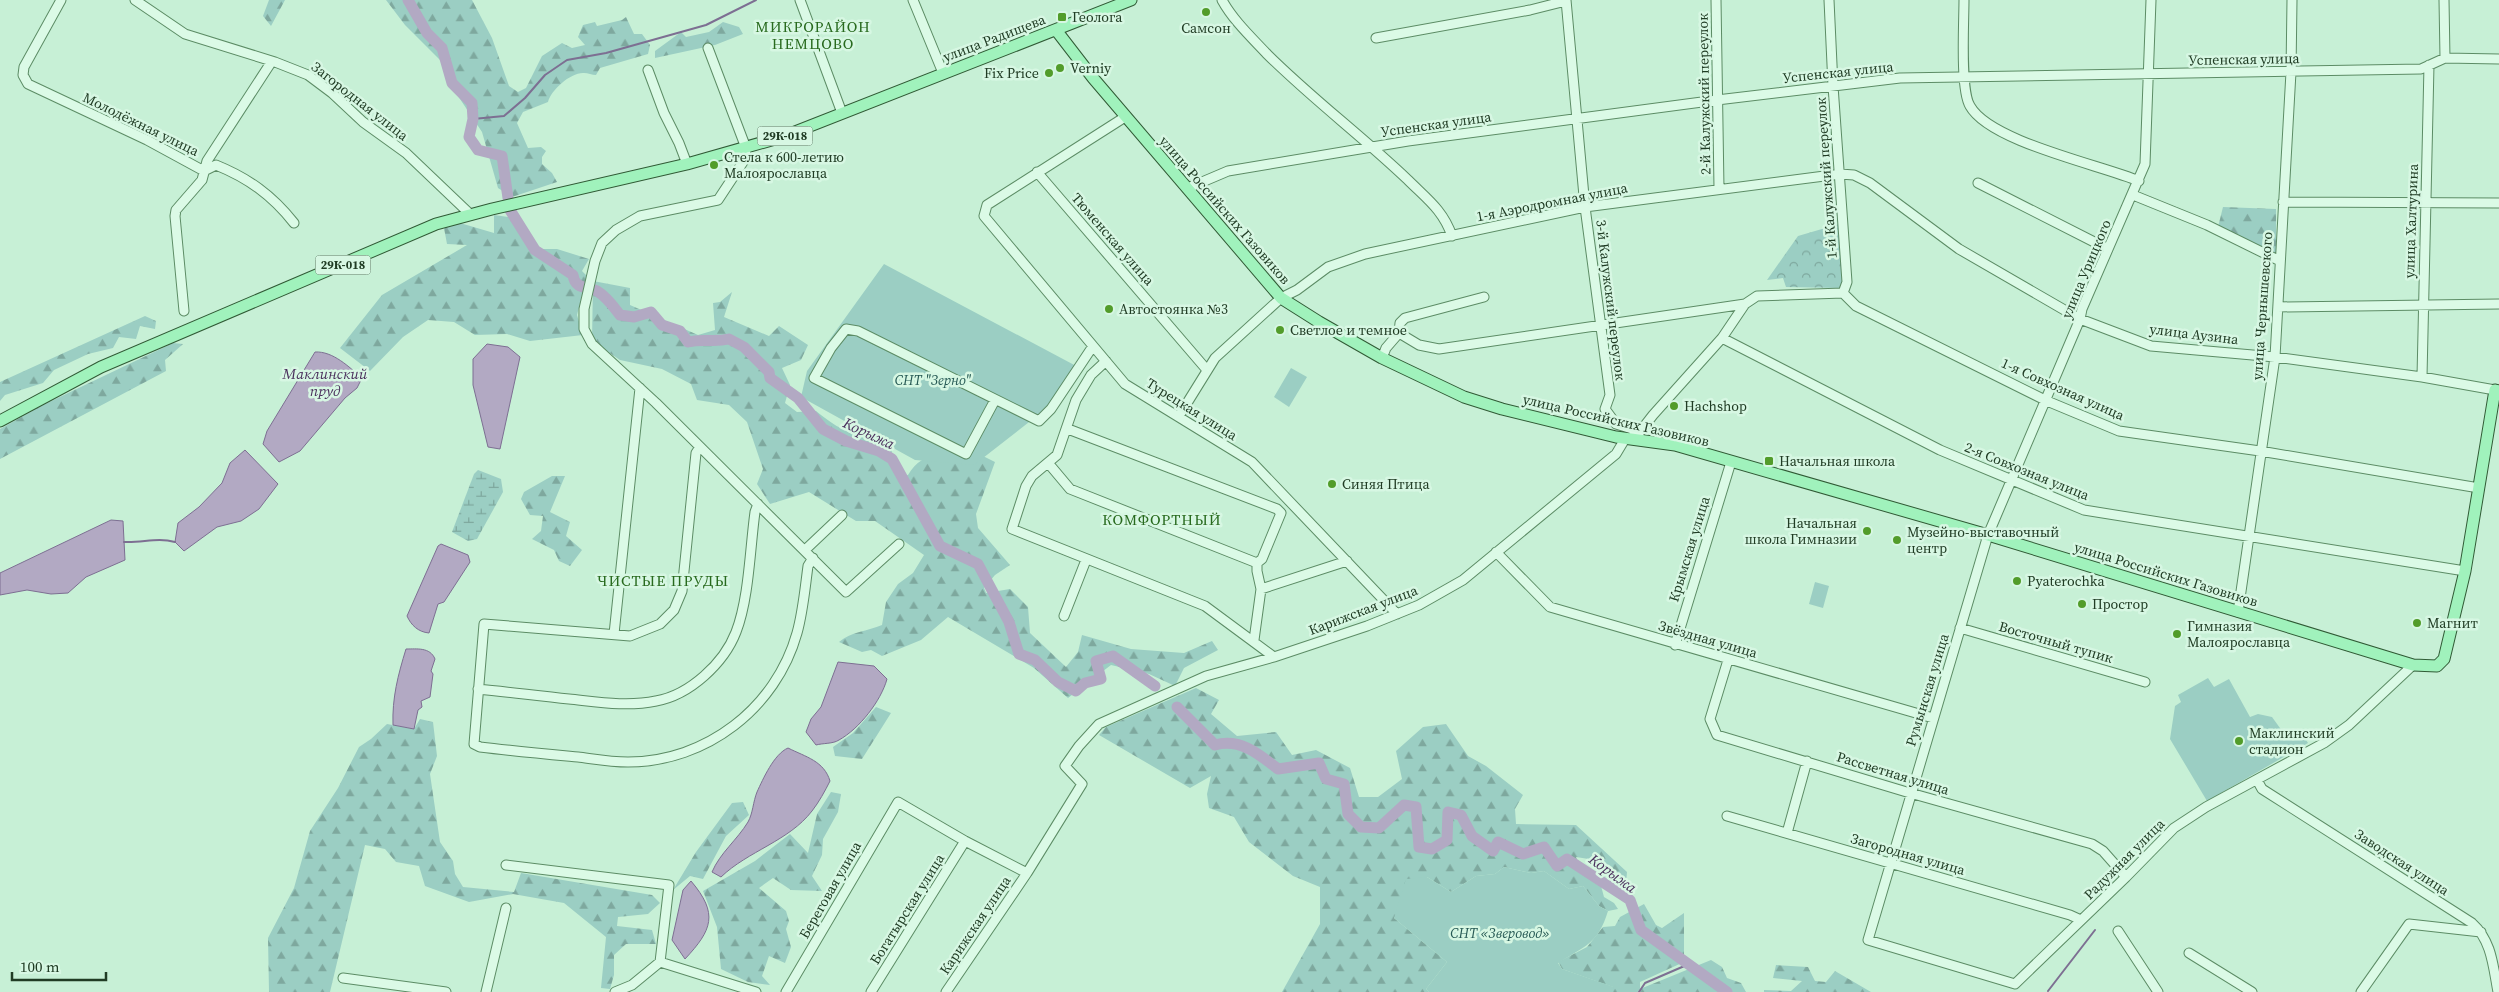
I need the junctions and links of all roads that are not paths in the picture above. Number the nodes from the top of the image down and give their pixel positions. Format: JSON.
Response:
{"nodes":[{"id":1,"x":61,"y":0,"type":"edge"},
{"id":2,"x":135,"y":0,"type":"edge"},
{"id":3,"x":800,"y":0,"type":"edge"},
{"id":4,"x":912,"y":0,"type":"edge"},
{"id":5,"x":1131,"y":0,"type":"edge"},
{"id":6,"x":1222,"y":0,"type":"edge"},
{"id":7,"x":1566,"y":0,"type":"edge"},
{"id":8,"x":1716,"y":0,"type":"edge"},
{"id":9,"x":1829,"y":0,"type":"edge"},
{"id":10,"x":1964,"y":0,"type":"edge"},
{"id":11,"x":2151,"y":0,"type":"edge"},
{"id":12,"x":2292,"y":0,"type":"edge"},
{"id":13,"x":2444,"y":0,"type":"edge"},
{"id":14,"x":1056,"y":30,"type":"junction"},
{"id":15,"x":1376,"y":38,"type":"dead end"},
{"id":16,"x":708,"y":48,"type":"dead end"},
{"id":17,"x":2445,"y":58,"type":"junction"},
{"id":18,"x":2499,"y":59,"type":"edge"},
{"id":19,"x":272,"y":61,"type":"junction"},
{"id":20,"x":2429,"y":65,"type":"junction"},
{"id":21,"x":648,"y":70,"type":"dead end"},
{"id":22,"x":2292,"y":72,"type":"junction"},
{"id":23,"x":943,"y":73,"type":"junction"},
{"id":24,"x":2150,"y":74,"type":"junction"},
{"id":25,"x":1964,"y":78,"type":"junction"},
{"id":26,"x":1833,"y":86,"type":"junction"},
{"id":27,"x":1717,"y":100,"type":"junction"},
{"id":28,"x":842,"y":113,"type":"junction"},
{"id":29,"x":1125,"y":117,"type":"junction"},
{"id":30,"x":1577,"y":119,"type":"junction"},
{"id":31,"x":1374,"y":147,"type":"junction"},
{"id":32,"x":746,"y":148,"type":"junction"},
{"id":33,"x":687,"y":164,"type":"junction"},
{"id":34,"x":204,"y":171,"type":"junction"},
{"id":35,"x":1037,"y":172,"type":"junction"},
{"id":36,"x":1840,"y":174,"type":"junction"},
{"id":37,"x":2139,"y":181,"type":"junction"},
{"id":38,"x":1978,"y":182,"type":"dead end"},
{"id":39,"x":1188,"y":188,"type":"junction"},
{"id":40,"x":1719,"y":188,"type":"junction"},
{"id":41,"x":2133,"y":195,"type":"junction"},
{"id":42,"x":2283,"y":202,"type":"junction"},
{"id":43,"x":2426,"y":203,"type":"junction"},
{"id":44,"x":2499,"y":204,"type":"edge"},
{"id":45,"x":1585,"y":206,"type":"junction"},
{"id":46,"x":472,"y":215,"type":"junction"},
{"id":47,"x":294,"y":223,"type":"dead end"},
{"id":48,"x":1452,"y":236,"type":"junction"},
{"id":49,"x":2108,"y":249,"type":"junction"},
{"id":50,"x":2280,"y":261,"type":"junction"},
{"id":51,"x":1843,"y":293,"type":"junction"},
{"id":52,"x":1484,"y":297,"type":"dead end"},
{"id":53,"x":1281,"y":298,"type":"junction"},
{"id":54,"x":1745,"y":304,"type":"junction"},
{"id":55,"x":2499,"y":304,"type":"edge"},
{"id":56,"x":2423,"y":305,"type":"junction"},
{"id":57,"x":2278,"y":307,"type":"junction"},
{"id":58,"x":184,"y":311,"type":"dead end"},
{"id":59,"x":2080,"y":319,"type":"junction"},
{"id":60,"x":1599,"y":325,"type":"junction"},
{"id":61,"x":1399,"y":333,"type":"junction"},
{"id":62,"x":1722,"y":338,"type":"junction"},
{"id":63,"x":1093,"y":346,"type":"junction"},
{"id":64,"x":2275,"y":357,"type":"junction"},
{"id":65,"x":1382,"y":358,"type":"junction"},
{"id":66,"x":1106,"y":361,"type":"junction"},
{"id":67,"x":1207,"y":370,"type":"junction"},
{"id":68,"x":2422,"y":377,"type":"junction"},
{"id":69,"x":640,"y":388,"type":"junction"},
{"id":70,"x":2497,"y":391,"type":"edge"},
{"id":71,"x":995,"y":400,"type":"junction"},
{"id":72,"x":2047,"y":401,"type":"junction"},
{"id":73,"x":1178,"y":416,"type":"junction"},
{"id":74,"x":0,"y":421,"type":"edge"},
{"id":75,"x":1068,"y":429,"type":"junction"},
{"id":76,"x":1625,"y":439,"type":"junction"},
{"id":77,"x":1639,"y":440,"type":"junction"},
{"id":78,"x":700,"y":446,"type":"junction"},
{"id":79,"x":2260,"y":451,"type":"junction"},
{"id":80,"x":1730,"y":462,"type":"junction"},
{"id":81,"x":1049,"y":464,"type":"junction"},
{"id":82,"x":2010,"y":480,"type":"junction"},
{"id":83,"x":2479,"y":488,"type":"junction"},
{"id":84,"x":758,"y":504,"type":"junction"},
{"id":85,"x":842,"y":514,"type":"dead end"},
{"id":86,"x":1988,"y":535,"type":"junction"},
{"id":87,"x":2249,"y":536,"type":"junction"},
{"id":88,"x":899,"y":544,"type":"dead end"},
{"id":89,"x":805,"y":550,"type":"junction"},
{"id":90,"x":1496,"y":552,"type":"junction"},
{"id":91,"x":813,"y":558,"type":"junction"},
{"id":92,"x":1086,"y":560,"type":"junction"},
{"id":93,"x":1347,"y":561,"type":"junction"},
{"id":94,"x":1258,"y":563,"type":"junction"},
{"id":95,"x":2465,"y":571,"type":"junction"},
{"id":96,"x":1261,"y":589,"type":"junction"},
{"id":97,"x":2238,"y":612,"type":"junction"},
{"id":98,"x":1397,"y":614,"type":"junction"},
{"id":99,"x":1064,"y":616,"type":"dead end"},
{"id":100,"x":1960,"y":628,"type":"junction"},
{"id":101,"x":614,"y":634,"type":"junction"},
{"id":102,"x":1254,"y":640,"type":"junction"},
{"id":103,"x":1675,"y":645,"type":"junction"},
{"id":104,"x":1274,"y":657,"type":"junction"},
{"id":105,"x":1728,"y":660,"type":"junction"},
{"id":106,"x":2413,"y":665,"type":"junction"},
{"id":107,"x":2145,"y":682,"type":"dead end"},
{"id":108,"x":478,"y":689,"type":"junction"},
{"id":109,"x":1933,"y":718,"type":"junction"},
{"id":110,"x":1807,"y":761,"type":"junction"},
{"id":111,"x":2257,"y":780,"type":"junction"},
{"id":112,"x":1910,"y":793,"type":"junction"},
{"id":113,"x":1727,"y":816,"type":"dead end"},
{"id":114,"x":1787,"y":833,"type":"junction"},
{"id":115,"x":965,"y":841,"type":"junction"},
{"id":116,"x":1890,"y":862,"type":"junction"},
{"id":117,"x":506,"y":865,"type":"dead end"},
{"id":118,"x":1027,"y":873,"type":"junction"},
{"id":119,"x":2126,"y":877,"type":"junction"},
{"id":120,"x":506,"y":908,"type":"dead end"},
{"id":121,"x":2081,"y":920,"type":"junction"},
{"id":122,"x":2118,"y":931,"type":"dead end"},
{"id":123,"x":2481,"y":932,"type":"junction"},
{"id":124,"x":1868,"y":940,"type":"joint"},
{"id":125,"x":2189,"y":954,"type":"dead end"},
{"id":126,"x":660,"y":962,"type":"junction"},
{"id":127,"x":343,"y":978,"type":"dead end"},
{"id":128,"x":2498,"y":986,"type":"edge"},
{"id":129,"x":446,"y":992,"type":"edge"},
{"id":130,"x":486,"y":992,"type":"edge"},
{"id":131,"x":616,"y":992,"type":"edge"},
{"id":132,"x":756,"y":992,"type":"edge"},
{"id":133,"x":786,"y":992,"type":"edge"},
{"id":134,"x":871,"y":992,"type":"edge"},
{"id":135,"x":946,"y":992,"type":"edge"},
{"id":136,"x":2158,"y":992,"type":"edge"},
{"id":137,"x":2252,"y":992,"type":"edge"},
{"id":138,"x":2361,"y":992,"type":"edge"}],
"edges":[{"from":1,"to":34,"type":"street","name":"Молодёжная улица"},
{"from":2,"to":19,"type":"street","name":"Загородная улица"},
{"from":3,"to":28,"type":"street"},
{"from":4,"to":23,"type":"street"},
{"from":5,"to":14,"type":"main road","name":"улица Радищева"},
{"from":6,"to":31,"type":"street"},
{"from":7,"to":15,"type":"street"},
{"from":7,"to":30,"type":"street","name":"3-й Калужский переулок"},
{"from":8,"to":27,"type":"street","name":"2-й Калужский переулок"},
{"from":9,"to":26,"type":"street","name":"1-й Калужский переулок"},
{"from":10,"to":25,"type":"street"},
{"from":11,"to":24,"type":"street","name":"улица Урицкого"},
{"from":12,"to":22,"type":"street","name":"улица Чернышевского"},
{"from":13,"to":17,"type":"street"},
{"from":14,"to":23,"type":"main road","name":"улица Радищева"},
{"from":14,"to":29,"type":"main road","name":"улица Российских Газовиков"},
{"from":16,"to":32,"type":"street"},
{"from":17,"to":18,"type":"street","name":"Успенская улица"},
{"from":17,"to":20,"type":"street","name":"Успенская улица"},
{"from":19,"to":34,"type":"street"},
{"from":19,"to":46,"type":"street","name":"Загородная улица"},
{"from":20,"to":22,"type":"street","name":"Успенская улица"},
{"from":20,"to":43,"type":"street","name":"улица Халтурина"},
{"from":21,"to":33,"type":"street"},
{"from":22,"to":24,"type":"street","name":"Успенская улица"},
{"from":22,"to":42,"type":"street","name":"улица Чернышевского"},
{"from":23,"to":28,"type":"main road","name":"улица Радищева","number":"29К-018"},
{"from":24,"to":25,"type":"street","name":"Успенская улица"},
{"from":24,"to":37,"type":"street","name":"улица Урицкого"},
{"from":25,"to":26,"type":"street","name":"Успенская улица"},
{"from":25,"to":37,"type":"street"},
{"from":26,"to":27,"type":"street","name":"Успенская улица"},
{"from":26,"to":36,"type":"street","name":"1-й Калужский переулок"},
{"from":27,"to":30,"type":"street","name":"Успенская улица"},
{"from":27,"to":40,"type":"street","name":"2-й Калужский переулок"},
{"from":28,"to":32,"type":"main road","number":"29К-018"},
{"from":29,"to":35,"type":"street"},
{"from":29,"to":39,"type":"main road","name":"улица Российских Газовиков"},
{"from":30,"to":31,"type":"street","name":"Успенская улица"},
{"from":30,"to":45,"type":"street","name":"3-й Калужский переулок"},
{"from":31,"to":39,"type":"street","name":"Успенская улица"},
{"from":31,"to":48,"type":"street"},
{"from":32,"to":33,"type":"main road","number":"29К-018"},
{"from":32,"to":69,"type":"street"},
{"from":33,"to":46,"type":"main road","number":"29К-018"},
{"from":34,"to":47,"type":"street","name":"Молодёжная улица"},
{"from":34,"to":58,"type":"street"},
{"from":35,"to":63,"type":"street","name":"Турецкая улица"},
{"from":35,"to":67,"type":"street","name":"Тюменская улица"},
{"from":36,"to":40,"type":"street","name":"1-я Аэродромная улица"},
{"from":36,"to":51,"type":"street","name":"1-й Калужский переулок"},
{"from":36,"to":59,"type":"street","name":"улица Аузина"},
{"from":37,"to":41,"type":"street","name":"улица Урицкого"},
{"from":38,"to":49,"type":"street"},
{"from":39,"to":53,"type":"main road","name":"улица Российских Газовиков"},
{"from":40,"to":45,"type":"street","name":"1-я Аэродромная улица"},
{"from":41,"to":49,"type":"street","name":"улица Урицкого"},
{"from":41,"to":50,"type":"street"},
{"from":42,"to":43,"type":"street"},
{"from":42,"to":50,"type":"street","name":"улица Чернышевского"},
{"from":43,"to":44,"type":"street"},
{"from":43,"to":56,"type":"street","name":"улица Халтурина"},
{"from":45,"to":48,"type":"street","name":"1-я Аэродромная улица"},
{"from":45,"to":60,"type":"street","name":"3-й Калужский переулок"},
{"from":46,"to":74,"type":"main road","number":"29К-018"},
{"from":48,"to":53,"type":"street","name":"1-я Аэродромная улица"},
{"from":49,"to":59,"type":"street","name":"улица Урицкого"},
{"from":50,"to":57,"type":"street","name":"улица Чернышевского"},
{"from":51,"to":54,"type":"street"},
{"from":51,"to":72,"type":"street","name":"1-я Совхозная улица"},
{"from":52,"to":61,"type":"street"},
{"from":53,"to":65,"type":"main road","name":"улица Российских Газовиков"},
{"from":53,"to":67,"type":"street","name":"1-я Аэродромная улица"},
{"from":54,"to":60,"type":"street"},
{"from":54,"to":62,"type":"street"},
{"from":55,"to":56,"type":"street"},
{"from":56,"to":57,"type":"street"},
{"from":56,"to":68,"type":"street","name":"улица Халтурина"},
{"from":57,"to":64,"type":"street","name":"улица Чернышевского"},
{"from":59,"to":64,"type":"street","name":"улица Аузина"},
{"from":59,"to":72,"type":"street","name":"улица Урицкого"},
{"from":60,"to":61,"type":"street"},
{"from":60,"to":77,"type":"street","name":"3-й Калужский переулок"},
{"from":61,"to":65,"type":"street"},
{"from":62,"to":77,"type":"street"},
{"from":62,"to":82,"type":"street","name":"2-я Совхозная улица"},
{"from":63,"to":66,"type":"street","name":"Турецкая улица"},
{"from":63,"to":71,"type":"street"},
{"from":64,"to":68,"type":"street","name":"улица Аузина"},
{"from":64,"to":79,"type":"street","name":"улица Чернышевского"},
{"from":65,"to":76,"type":"main road","name":"улица Российских Газовиков"},
{"from":66,"to":73,"type":"street","name":"Турецкая улица"},
{"from":66,"to":75,"type":"street"},
{"from":67,"to":73,"type":"street","name":"1-я Аэродромная улица"},
{"from":68,"to":70,"type":"street","name":"улица Аузина"},
{"from":69,"to":78,"type":"street"},
{"from":69,"to":101,"type":"street"},
{"from":70,"to":83,"type":"main road"},
{"from":71,"to":71,"type":"street"},
{"from":72,"to":79,"type":"street","name":"1-я Совхозная улица"},
{"from":72,"to":82,"type":"street","name":"улица Урицкого"},
{"from":73,"to":93,"type":"street","name":"Турецкая улица"},
{"from":75,"to":81,"type":"street"},
{"from":75,"to":94,"type":"street"},
{"from":76,"to":77,"type":"main road","name":"улица Российских Газовиков"},
{"from":76,"to":90,"type":"street","name":"Карижская улица"},
{"from":77,"to":80,"type":"main road","name":"улица Российских Газовиков"},
{"from":78,"to":84,"type":"street"},
{"from":78,"to":101,"type":"street"},
{"from":79,"to":83,"type":"street","name":"1-я Совхозная улица"},
{"from":79,"to":87,"type":"street","name":"улица Чернышевского"},
{"from":80,"to":86,"type":"main road","name":"улица Российских Газовиков"},
{"from":80,"to":103,"type":"street","name":"Крымская улица"},
{"from":81,"to":92,"type":"street"},
{"from":81,"to":94,"type":"street"},
{"from":82,"to":86,"type":"street","name":"улица Урицкого"},
{"from":82,"to":87,"type":"street","name":"2-я Совхозная улица"},
{"from":83,"to":95,"type":"main road"},
{"from":84,"to":89,"type":"street"},
{"from":84,"to":108,"type":"street"},
{"from":85,"to":89,"type":"street"},
{"from":86,"to":97,"type":"main road","name":"улица Российских Газовиков"},
{"from":86,"to":100,"type":"street","name":"Румынская улица"},
{"from":87,"to":95,"type":"street","name":"2-я Совхозная улица"},
{"from":87,"to":97,"type":"street","name":"улица Чернышевского"},
{"from":88,"to":91,"type":"street"},
{"from":89,"to":91,"type":"street"},
{"from":90,"to":98,"type":"street","name":"Карижская улица"},
{"from":90,"to":103,"type":"street","name":"Звёздная улица"},
{"from":91,"to":108,"type":"street"},
{"from":92,"to":99,"type":"street"},
{"from":92,"to":102,"type":"street"},
{"from":93,"to":96,"type":"street"},
{"from":93,"to":98,"type":"street","name":"Турецкая улица"},
{"from":94,"to":96,"type":"street"},
{"from":95,"to":106,"type":"main road","name":"улица Российских Газовиков"},
{"from":96,"to":102,"type":"street"},
{"from":97,"to":106,"type":"main road","name":"улица Российских Газовиков"},
{"from":98,"to":104,"type":"street","name":"Карижская улица"},
{"from":100,"to":107,"type":"street","name":"Восточный тупик"},
{"from":100,"to":109,"type":"street","name":"Румынская улица"},
{"from":101,"to":108,"type":"street"},
{"from":102,"to":104,"type":"street"},
{"from":103,"to":105,"type":"street","name":"Звёздная улица"},
{"from":104,"to":118,"type":"street","name":"Карижская улица"},
{"from":105,"to":109,"type":"street","name":"Звёздная улица"},
{"from":105,"to":110,"type":"street","name":"Рассветная улица"},
{"from":106,"to":111,"type":"street","name":"Радужная улица"},
{"from":109,"to":112,"type":"street","name":"Румынская улица"},
{"from":110,"to":112,"type":"street","name":"Рассветная улица"},
{"from":110,"to":114,"type":"street"},
{"from":111,"to":119,"type":"street","name":"Радужная улица"},
{"from":111,"to":123,"type":"street","name":"Заводская улица"},
{"from":112,"to":116,"type":"street","name":"Румынская улица"},
{"from":112,"to":119,"type":"street","name":"Рассветная улица"},
{"from":113,"to":114,"type":"street","name":"Загородная улица"},
{"from":114,"to":116,"type":"street","name":"Загородная улица"},
{"from":115,"to":118,"type":"street"},
{"from":115,"to":133,"type":"street","name":"Береговая улица"},
{"from":115,"to":134,"type":"street","name":"Богатырская улица"},
{"from":116,"to":121,"type":"street","name":"Загородная улица"},
{"from":116,"to":124,"type":"street","name":"Румынская улица"},
{"from":117,"to":126,"type":"street"},
{"from":118,"to":135,"type":"street","name":"Карижская улица"},
{"from":119,"to":121,"type":"street","name":"Радужная улица"},
{"from":120,"to":130,"type":"street"},
{"from":121,"to":124,"type":"street","name":"Радужная улица"},
{"from":122,"to":136,"type":"street"},
{"from":123,"to":128,"type":"street"},
{"from":123,"to":138,"type":"street"},
{"from":125,"to":137,"type":"street"},
{"from":126,"to":131,"type":"street"},
{"from":126,"to":132,"type":"street"},
{"from":127,"to":129,"type":"street"}]}
